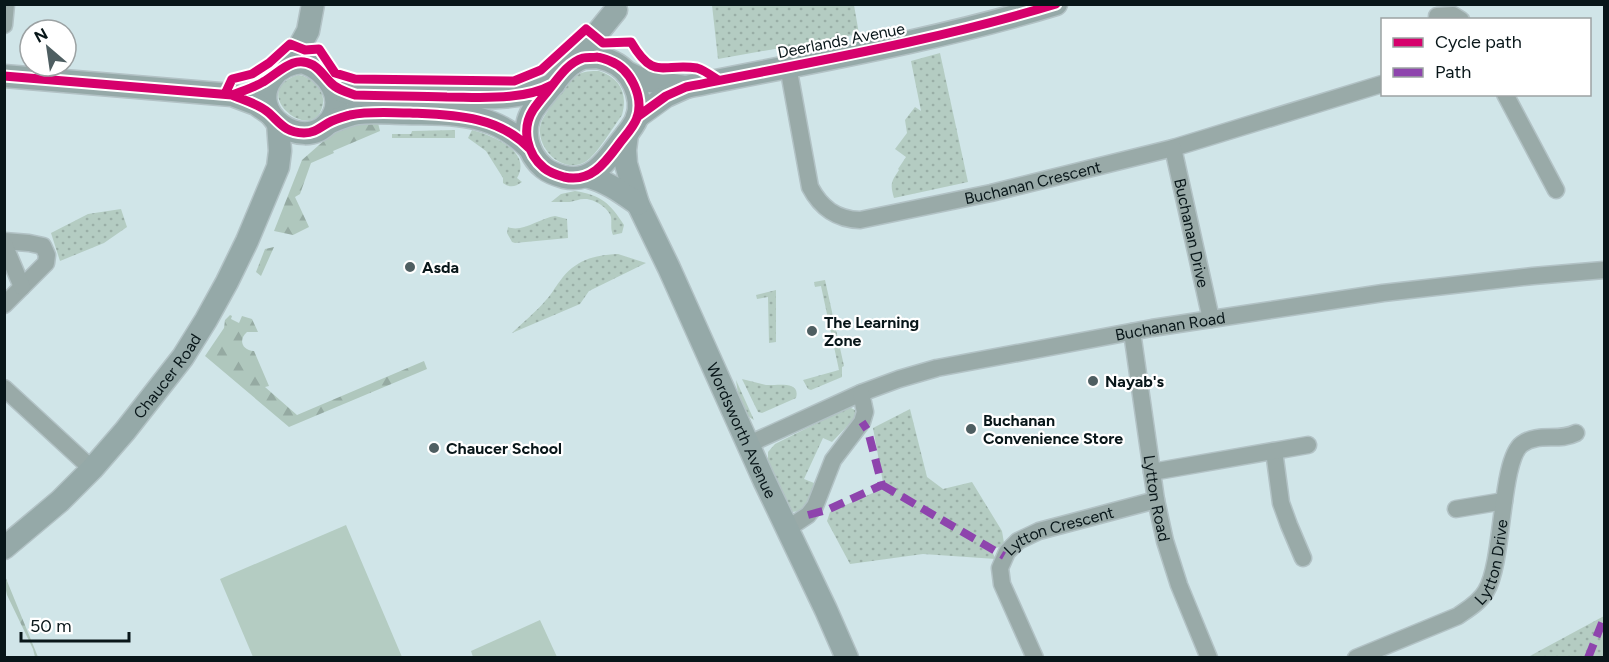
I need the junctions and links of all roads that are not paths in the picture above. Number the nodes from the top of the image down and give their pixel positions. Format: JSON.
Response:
{"nodes":[{"id":1,"x":6,"y":4,"type":"edge"},
{"id":2,"x":313,"y":4,"type":"edge"},
{"id":3,"x":1056,"y":4,"type":"edge"},
{"id":4,"x":617,"y":7,"type":"edge"},
{"id":5,"x":1436,"y":13,"type":"edge"},
{"id":6,"x":1458,"y":18,"type":"edge"},
{"id":7,"x":4,"y":24,"type":"edge"},
{"id":8,"x":308,"y":31,"type":"junction"},
{"id":9,"x":573,"y":63,"type":"junction"},
{"id":10,"x":788,"y":66,"type":"junction"},
{"id":11,"x":623,"y":69,"type":"junction"},
{"id":12,"x":279,"y":71,"type":"junction"},
{"id":13,"x":4,"y":76,"type":"edge"},
{"id":14,"x":325,"y":77,"type":"junction"},
{"id":15,"x":554,"y":83,"type":"junction"},
{"id":16,"x":1381,"y":85,"type":"edge"},
{"id":17,"x":686,"y":87,"type":"junction"},
{"id":18,"x":232,"y":95,"type":"junction"},
{"id":19,"x":1506,"y":96,"type":"edge"},
{"id":20,"x":274,"y":118,"type":"junction"},
{"id":21,"x":632,"y":125,"type":"junction"},
{"id":22,"x":321,"y":128,"type":"junction"},
{"id":23,"x":1173,"y":148,"type":"junction"},
{"id":24,"x":530,"y":149,"type":"junction"},
{"id":25,"x":278,"y":167,"type":"junction"},
{"id":26,"x":586,"y":176,"type":"junction"},
{"id":27,"x":1556,"y":190,"type":"dead end"},
{"id":28,"x":638,"y":204,"type":"junction"},
{"id":29,"x":4,"y":242,"type":"edge"},
{"id":30,"x":1605,"y":270,"type":"edge"},
{"id":31,"x":22,"y":287,"type":"junction"},
{"id":32,"x":4,"y":305,"type":"edge"},
{"id":33,"x":1211,"y":319,"type":"junction"},
{"id":34,"x":1132,"y":332,"type":"junction"},
{"id":35,"x":4,"y":388,"type":"edge"},
{"id":36,"x":861,"y":393,"type":"junction"},
{"id":37,"x":1576,"y":434,"type":"dead end"},
{"id":38,"x":749,"y":444,"type":"junction"},
{"id":39,"x":1308,"y":444,"type":"dead end"},
{"id":40,"x":1274,"y":451,"type":"junction"},
{"id":41,"x":92,"y":469,"type":"junction"},
{"id":42,"x":1152,"y":472,"type":"junction"},
{"id":43,"x":1156,"y":500,"type":"junction"},
{"id":44,"x":1504,"y":501,"type":"junction"},
{"id":45,"x":1456,"y":509,"type":"dead end"},
{"id":46,"x":787,"y":529,"type":"junction"},
{"id":47,"x":4,"y":548,"type":"edge"},
{"id":48,"x":1304,"y":558,"type":"dead end"},
{"id":49,"x":1365,"y":656,"type":"edge"},
{"id":50,"x":847,"y":657,"type":"edge"},
{"id":51,"x":1035,"y":657,"type":"edge"},
{"id":52,"x":1209,"y":657,"type":"edge"}],
"edges":[{"from":1,"to":7,"type":"street"},
{"from":2,"to":8,"type":"street"},
{"from":3,"to":10,"type":"street","name":"Deerlands Avenue"},
{"from":4,"to":9,"type":"street"},
{"from":4,"to":11,"type":"street"},
{"from":5,"to":6,"type":"street"},
{"from":8,"to":12,"type":"street"},
{"from":8,"to":14,"type":"street"},
{"from":9,"to":11,"type":"street"},
{"from":9,"to":15,"type":"street"},
{"from":10,"to":17,"type":"street","name":"Deerlands Avenue"},
{"from":10,"to":23,"type":"street","name":"Buchanan Crescent"},
{"from":11,"to":17,"type":"street","name":"Deerlands Avenue"},
{"from":11,"to":21,"type":"street"},
{"from":12,"to":14,"type":"street"},
{"from":12,"to":18,"type":"street"},
{"from":12,"to":20,"type":"street"},
{"from":13,"to":18,"type":"street"},
{"from":14,"to":15,"type":"street"},
{"from":14,"to":22,"type":"street"},
{"from":15,"to":24,"type":"street"},
{"from":16,"to":23,"type":"street","name":"Buchanan Crescent"},
{"from":17,"to":21,"type":"street","name":"Deerlands Avenue"},
{"from":18,"to":20,"type":"street"},
{"from":19,"to":27,"type":"street"},
{"from":20,"to":22,"type":"street"},
{"from":20,"to":25,"type":"street","name":"Chaucer Road"},
{"from":21,"to":26,"type":"street"},
{"from":21,"to":28,"type":"street","name":"Wordsworth Avenue"},
{"from":22,"to":24,"type":"street"},
{"from":22,"to":25,"type":"street","name":"Chaucer Road"},
{"from":23,"to":33,"type":"street","name":"Buchanan Drive"},
{"from":24,"to":26,"type":"street"},
{"from":25,"to":41,"type":"street","name":"Chaucer Road"},
{"from":26,"to":28,"type":"street","name":"Wordsworth Avenue"},
{"from":28,"to":38,"type":"street","name":"Wordsworth Avenue"},
{"from":29,"to":31,"type":"street"},
{"from":29,"to":31,"type":"street"},
{"from":30,"to":33,"type":"street","name":"Buchanan Road"},
{"from":31,"to":32,"type":"street"},
{"from":33,"to":34,"type":"street","name":"Buchanan Road"},
{"from":34,"to":36,"type":"street","name":"Buchanan Road"},
{"from":34,"to":42,"type":"street","name":"Lytton Road"},
{"from":35,"to":41,"type":"street"},
{"from":36,"to":38,"type":"street","name":"Buchanan Road"},
{"from":36,"to":46,"type":"street"},
{"from":37,"to":44,"type":"street","name":"Lytton Drive"},
{"from":38,"to":46,"type":"street","name":"Wordsworth Avenue"},
{"from":39,"to":40,"type":"street"},
{"from":40,"to":42,"type":"street"},
{"from":40,"to":48,"type":"street"},
{"from":41,"to":47,"type":"street","name":"Chaucer Road"},
{"from":42,"to":43,"type":"street","name":"Lytton Road"},
{"from":43,"to":51,"type":"street","name":"Lytton Crescent"},
{"from":43,"to":52,"type":"street","name":"Lytton Road"},
{"from":44,"to":45,"type":"street"},
{"from":44,"to":49,"type":"street","name":"Lytton Drive"},
{"from":46,"to":50,"type":"street","name":"Wordsworth Avenue"}]}
